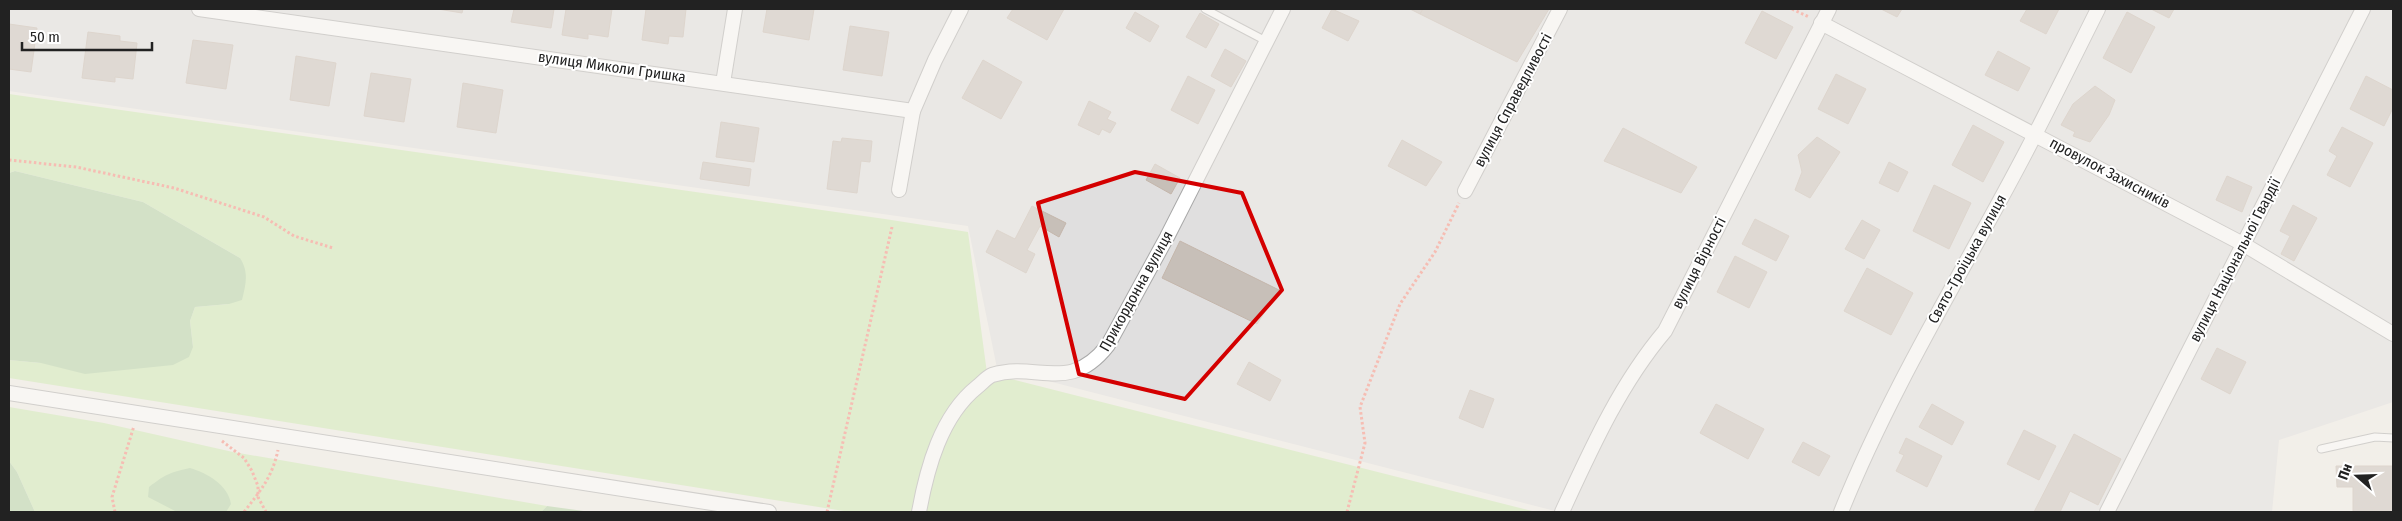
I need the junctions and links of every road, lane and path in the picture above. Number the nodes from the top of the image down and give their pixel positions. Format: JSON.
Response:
{"nodes":[{"id":1,"x":199,"y":9,"type":"edge"},
{"id":2,"x":735,"y":9,"type":"edge"},
{"id":3,"x":961,"y":9,"type":"edge"},
{"id":4,"x":1205,"y":9,"type":"edge"},
{"id":5,"x":1283,"y":9,"type":"edge"},
{"id":6,"x":1560,"y":9,"type":"edge"},
{"id":7,"x":1828,"y":9,"type":"edge"},
{"id":8,"x":2098,"y":9,"type":"edge"},
{"id":9,"x":2364,"y":9,"type":"edge"},
{"id":10,"x":1821,"y":23,"type":"junction"},
{"id":11,"x":1266,"y":41,"type":"junction"},
{"id":12,"x":723,"y":83,"type":"junction"},
{"id":13,"x":914,"y":111,"type":"junction"},
{"id":14,"x":2035,"y":134,"type":"junction"},
{"id":15,"x":9,"y":160,"type":"edge"},
{"id":16,"x":899,"y":190,"type":"dead end"},
{"id":17,"x":1465,"y":191,"type":"joint"},
{"id":18,"x":892,"y":227,"type":"dead end"},
{"id":19,"x":2243,"y":244,"type":"junction"},
{"id":20,"x":333,"y":248,"type":"dead end"},
{"id":21,"x":2393,"y":334,"type":"edge"},
{"id":22,"x":9,"y":393,"type":"edge"},
{"id":23,"x":139,"y":414,"type":"junction"},
{"id":24,"x":206,"y":424,"type":"junction"},
{"id":25,"x":282,"y":436,"type":"junction"},
{"id":26,"x":2393,"y":438,"type":"edge"},
{"id":27,"x":2321,"y":449,"type":"dead end"},
{"id":28,"x":258,"y":497,"type":"junction"},
{"id":29,"x":115,"y":512,"type":"edge"},
{"id":30,"x":244,"y":512,"type":"edge"},
{"id":31,"x":266,"y":512,"type":"edge"},
{"id":32,"x":769,"y":512,"type":"edge"},
{"id":33,"x":827,"y":512,"type":"edge"},
{"id":34,"x":919,"y":512,"type":"edge"},
{"id":35,"x":1346,"y":512,"type":"edge"},
{"id":36,"x":1562,"y":512,"type":"edge"},
{"id":37,"x":1841,"y":512,"type":"edge"},
{"id":38,"x":2107,"y":512,"type":"edge"}],
"edges":[{"from":1,"to":12,"type":"street","name":"вулиця Миколи Гришка"},
{"from":2,"to":12,"type":"street"},
{"from":3,"to":13,"type":"street"},
{"from":4,"to":11,"type":"lane"},
{"from":5,"to":11,"type":"street","name":"Прикордонна вулиця"},
{"from":6,"to":17,"type":"street","name":"вулиця Справедливості"},
{"from":7,"to":10,"type":"street","name":"вулиця Вірності"},
{"from":8,"to":14,"type":"street","name":"Свято-Троїцька вулиця"},
{"from":9,"to":19,"type":"street","name":"вулиця Національної Гвардії"},
{"from":10,"to":14,"type":"street","name":"провулок Захисників"},
{"from":10,"to":36,"type":"street","name":"вулиця Вірності"},
{"from":11,"to":34,"type":"street","name":"Прикордонна вулиця"},
{"from":12,"to":13,"type":"street","name":"вулиця Миколи Гришка"},
{"from":13,"to":16,"type":"street"},
{"from":14,"to":19,"type":"street","name":"провулок Захисників"},
{"from":14,"to":37,"type":"street","name":"Свято-Троїцька вулиця"},
{"from":15,"to":20,"type":"path"},
{"from":17,"to":35,"type":"path"},
{"from":18,"to":33,"type":"path"},
{"from":19,"to":21,"type":"street","name":"провулок Захисників"},
{"from":19,"to":38,"type":"street","name":"вулиця Національної Гвардії"},
{"from":22,"to":23,"type":"street"},
{"from":23,"to":24,"type":"street"},
{"from":23,"to":29,"type":"path"},
{"from":24,"to":25,"type":"street"},
{"from":24,"to":28,"type":"path"},
{"from":25,"to":28,"type":"path"},
{"from":25,"to":32,"type":"street"},
{"from":26,"to":27,"type":"lane"},
{"from":28,"to":30,"type":"path"},
{"from":28,"to":31,"type":"path"}]}
